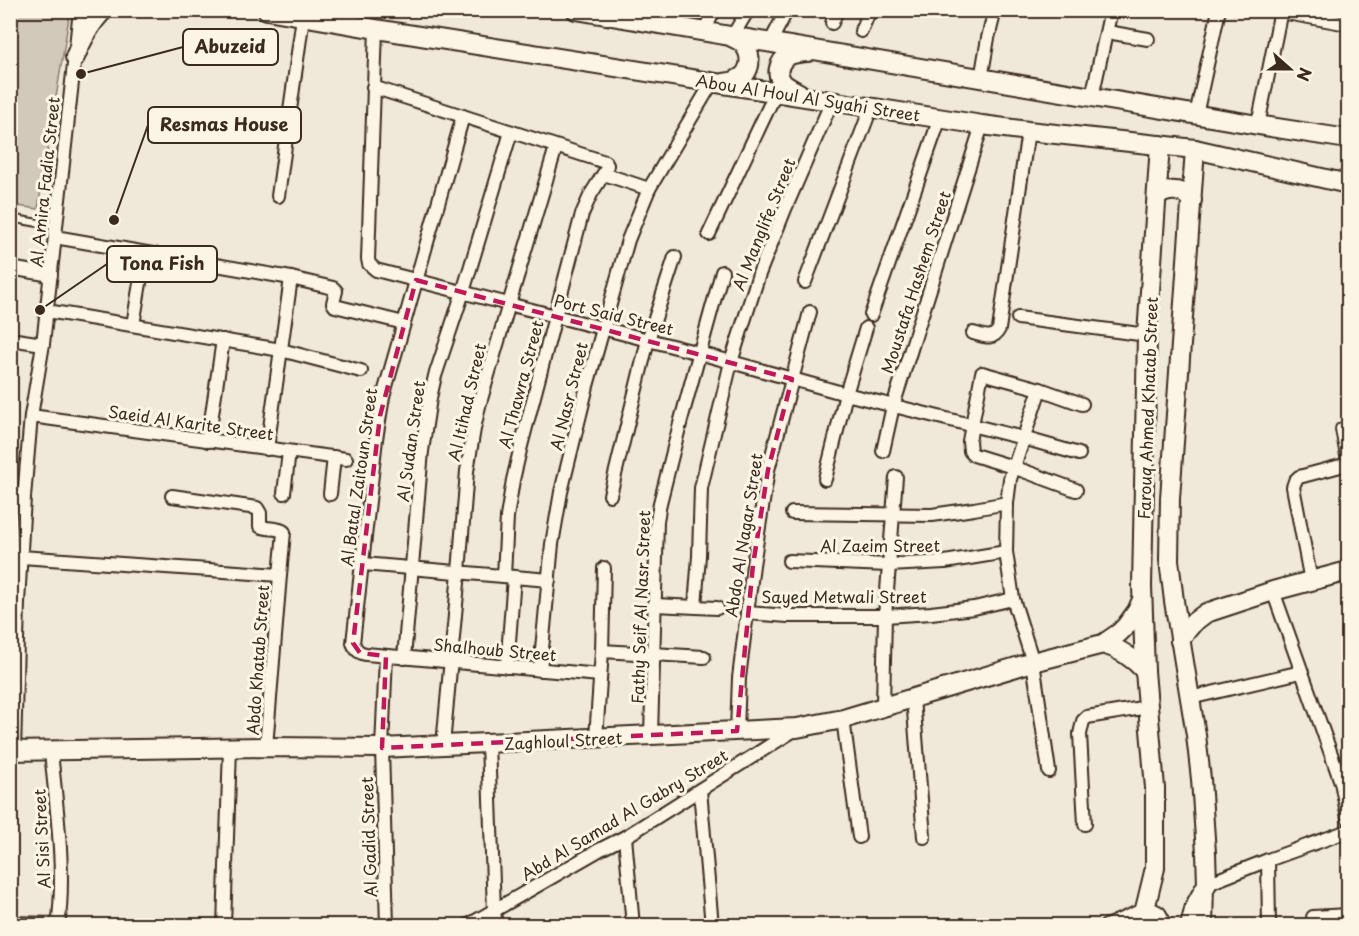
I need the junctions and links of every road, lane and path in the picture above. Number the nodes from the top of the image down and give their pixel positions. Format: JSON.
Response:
{"nodes":[{"id":1,"x":80,"y":10,"type":"edge"},
{"id":2,"x":104,"y":10,"type":"edge"},
{"id":3,"x":267,"y":10,"type":"edge"},
{"id":4,"x":714,"y":10,"type":"edge"},
{"id":5,"x":748,"y":10,"type":"edge"},
{"id":6,"x":787,"y":10,"type":"edge"},
{"id":7,"x":837,"y":10,"type":"edge"},
{"id":8,"x":870,"y":10,"type":"edge"},
{"id":9,"x":995,"y":10,"type":"edge"},
{"id":10,"x":1111,"y":10,"type":"edge"},
{"id":11,"x":1219,"y":10,"type":"edge"},
{"id":12,"x":586,"y":11,"type":"edge"},
{"id":13,"x":1281,"y":11,"type":"edge"},
{"id":14,"x":303,"y":17,"type":"junction"},
{"id":15,"x":832,"y":23,"type":"dead end"},
{"id":16,"x":1348,"y":24,"type":"edge"},
{"id":17,"x":376,"y":29,"type":"junction"},
{"id":18,"x":861,"y":31,"type":"dead end"},
{"id":19,"x":704,"y":32,"type":"junction"},
{"id":20,"x":1107,"y":32,"type":"junction"},
{"id":21,"x":732,"y":37,"type":"junction"},
{"id":22,"x":1148,"y":39,"type":"dead end"},
{"id":23,"x":770,"y":43,"type":"junction"},
{"id":24,"x":816,"y":51,"type":"junction"},
{"id":25,"x":75,"y":57,"type":"junction"},
{"id":26,"x":981,"y":79,"type":"junction"},
{"id":27,"x":718,"y":82,"type":"junction"},
{"id":28,"x":373,"y":87,"type":"junction"},
{"id":29,"x":776,"y":92,"type":"junction"},
{"id":30,"x":807,"y":97,"type":"junction"},
{"id":31,"x":1092,"y":97,"type":"junction"},
{"id":32,"x":832,"y":101,"type":"junction"},
{"id":33,"x":871,"y":108,"type":"junction"},
{"id":34,"x":1196,"y":115,"type":"junction"},
{"id":35,"x":463,"y":116,"type":"junction"},
{"id":36,"x":940,"y":118,"type":"junction"},
{"id":37,"x":982,"y":124,"type":"junction"},
{"id":38,"x":1258,"y":125,"type":"junction"},
{"id":39,"x":1028,"y":131,"type":"junction"},
{"id":40,"x":511,"y":132,"type":"junction"},
{"id":41,"x":1348,"y":139,"type":"edge"},
{"id":42,"x":1160,"y":145,"type":"junction"},
{"id":43,"x":556,"y":147,"type":"junction"},
{"id":44,"x":1195,"y":149,"type":"junction"},
{"id":45,"x":604,"y":174,"type":"junction"},
{"id":46,"x":1348,"y":184,"type":"edge"},
{"id":47,"x":649,"y":189,"type":"junction"},
{"id":48,"x":279,"y":196,"type":"dead end"},
{"id":49,"x":1157,"y":196,"type":"junction"},
{"id":50,"x":1192,"y":200,"type":"junction"},
{"id":51,"x":10,"y":218,"type":"edge"},
{"id":52,"x":56,"y":232,"type":"junction"},
{"id":53,"x":709,"y":234,"type":"dead end"},
{"id":54,"x":145,"y":253,"type":"junction"},
{"id":55,"x":675,"y":257,"type":"dead end"},
{"id":56,"x":10,"y":268,"type":"edge"},
{"id":57,"x":722,"y":272,"type":"dead end"},
{"id":58,"x":51,"y":275,"type":"junction"},
{"id":59,"x":291,"y":278,"type":"junction"},
{"id":60,"x":416,"y":280,"type":"junction"},
{"id":61,"x":805,"y":282,"type":"dead end"},
{"id":62,"x":463,"y":292,"type":"junction"},
{"id":63,"x":509,"y":304,"type":"junction"},
{"id":64,"x":47,"y":311,"type":"junction"},
{"id":65,"x":810,"y":312,"type":"dead end"},
{"id":66,"x":871,"y":315,"type":"dead end"},
{"id":67,"x":555,"y":316,"type":"junction"},
{"id":68,"x":1018,"y":318,"type":"dead end"},
{"id":69,"x":404,"y":322,"type":"junction"},
{"id":70,"x":133,"y":325,"type":"junction"},
{"id":71,"x":603,"y":328,"type":"junction"},
{"id":72,"x":866,"y":328,"type":"dead end"},
{"id":73,"x":973,"y":333,"type":"dead end"},
{"id":74,"x":1147,"y":335,"type":"junction"},
{"id":75,"x":10,"y":339,"type":"edge"},
{"id":76,"x":223,"y":340,"type":"junction"},
{"id":77,"x":648,"y":340,"type":"junction"},
{"id":78,"x":43,"y":344,"type":"junction"},
{"id":79,"x":281,"y":350,"type":"junction"},
{"id":80,"x":699,"y":353,"type":"junction"},
{"id":81,"x":731,"y":362,"type":"junction"},
{"id":82,"x":361,"y":372,"type":"dead end"},
{"id":83,"x":792,"y":379,"type":"junction"},
{"id":84,"x":1040,"y":389,"type":"junction"},
{"id":85,"x":846,"y":394,"type":"junction"},
{"id":86,"x":1082,"y":404,"type":"dead end"},
{"id":87,"x":893,"y":406,"type":"junction"},
{"id":88,"x":31,"y":416,"type":"junction"},
{"id":89,"x":971,"y":426,"type":"junction"},
{"id":90,"x":1342,"y":429,"type":"dead end"},
{"id":91,"x":1023,"y":438,"type":"junction"},
{"id":92,"x":208,"y":441,"type":"junction"},
{"id":93,"x":267,"y":449,"type":"junction"},
{"id":94,"x":883,"y":451,"type":"dead end"},
{"id":95,"x":289,"y":452,"type":"junction"},
{"id":96,"x":1079,"y":454,"type":"dead end"},
{"id":97,"x":1348,"y":463,"type":"edge"},
{"id":98,"x":1013,"y":467,"type":"junction"},
{"id":99,"x":896,"y":477,"type":"dead end"},
{"id":100,"x":825,"y":478,"type":"dead end"},
{"id":101,"x":1076,"y":490,"type":"dead end"},
{"id":102,"x":284,"y":493,"type":"dead end"},
{"id":103,"x":330,"y":494,"type":"dead end"},
{"id":104,"x":610,"y":495,"type":"dead end"},
{"id":105,"x":172,"y":496,"type":"dead end"},
{"id":106,"x":10,"y":497,"type":"edge"},
{"id":107,"x":24,"y":497,"type":"junction"},
{"id":108,"x":1007,"y":503,"type":"junction"},
{"id":109,"x":792,"y":513,"type":"dead end"},
{"id":110,"x":893,"y":514,"type":"junction"},
{"id":111,"x":1006,"y":552,"type":"junction"},
{"id":112,"x":21,"y":557,"type":"junction"},
{"id":113,"x":789,"y":561,"type":"dead end"},
{"id":114,"x":363,"y":564,"type":"junction"},
{"id":115,"x":889,"y":565,"type":"junction"},
{"id":116,"x":412,"y":568,"type":"junction"},
{"id":117,"x":604,"y":568,"type":"dead end"},
{"id":118,"x":1348,"y":571,"type":"edge"},
{"id":119,"x":459,"y":572,"type":"junction"},
{"id":120,"x":280,"y":574,"type":"junction"},
{"id":121,"x":509,"y":576,"type":"junction"},
{"id":122,"x":549,"y":580,"type":"junction"},
{"id":123,"x":1311,"y":581,"type":"junction"},
{"id":124,"x":1273,"y":591,"type":"junction"},
{"id":125,"x":1013,"y":599,"type":"junction"},
{"id":126,"x":1174,"y":601,"type":"junction"},
{"id":127,"x":1142,"y":602,"type":"junction"},
{"id":128,"x":14,"y":603,"type":"edge"},
{"id":129,"x":655,"y":605,"type":"junction"},
{"id":130,"x":695,"y":606,"type":"junction"},
{"id":131,"x":717,"y":608,"type":"dead end"},
{"id":132,"x":747,"y":613,"type":"junction"},
{"id":133,"x":1206,"y":613,"type":"junction"},
{"id":134,"x":885,"y":616,"type":"junction"},
{"id":135,"x":1180,"y":641,"type":"junction"},
{"id":136,"x":1103,"y":644,"type":"junction"},
{"id":137,"x":602,"y":651,"type":"junction"},
{"id":138,"x":653,"y":654,"type":"junction"},
{"id":139,"x":386,"y":656,"type":"junction"},
{"id":140,"x":704,"y":657,"type":"dead end"},
{"id":141,"x":404,"y":658,"type":"junction"},
{"id":142,"x":452,"y":661,"type":"junction"},
{"id":143,"x":1033,"y":662,"type":"junction"},
{"id":144,"x":507,"y":667,"type":"junction"},
{"id":145,"x":540,"y":670,"type":"junction"},
{"id":146,"x":1145,"y":671,"type":"junction"},
{"id":147,"x":1301,"y":672,"type":"junction"},
{"id":148,"x":600,"y":675,"type":"junction"},
{"id":149,"x":914,"y":698,"type":"junction"},
{"id":150,"x":1190,"y":698,"type":"junction"},
{"id":151,"x":884,"y":706,"type":"junction"},
{"id":152,"x":1148,"y":707,"type":"junction"},
{"id":153,"x":843,"y":719,"type":"junction"},
{"id":154,"x":797,"y":728,"type":"junction"},
{"id":155,"x":737,"y":731,"type":"junction"},
{"id":156,"x":651,"y":735,"type":"junction"},
{"id":157,"x":596,"y":738,"type":"junction"},
{"id":158,"x":488,"y":743,"type":"junction"},
{"id":159,"x":443,"y":746,"type":"junction"},
{"id":160,"x":266,"y":747,"type":"junction"},
{"id":161,"x":230,"y":748,"type":"junction"},
{"id":162,"x":382,"y":748,"type":"junction"},
{"id":163,"x":12,"y":751,"type":"edge"},
{"id":164,"x":51,"y":751,"type":"junction"},
{"id":165,"x":1049,"y":771,"type":"dead end"},
{"id":166,"x":700,"y":790,"type":"junction"},
{"id":167,"x":1348,"y":818,"type":"edge"},
{"id":168,"x":1085,"y":825,"type":"dead end"},
{"id":169,"x":1348,"y":831,"type":"edge"},
{"id":170,"x":625,"y":837,"type":"junction"},
{"id":171,"x":859,"y":837,"type":"dead end"},
{"id":172,"x":924,"y":837,"type":"dead end"},
{"id":173,"x":1268,"y":860,"type":"junction"},
{"id":174,"x":1207,"y":884,"type":"junction"},
{"id":175,"x":494,"y":911,"type":"junction"},
{"id":176,"x":1348,"y":915,"type":"edge"},
{"id":177,"x":1145,"y":917,"type":"edge"},
{"id":178,"x":1313,"y":917,"type":"dead end"},
{"id":179,"x":10,"y":923,"type":"edge"},
{"id":180,"x":58,"y":925,"type":"edge"},
{"id":181,"x":1110,"y":925,"type":"edge"},
{"id":182,"x":224,"y":926,"type":"edge"},
{"id":183,"x":387,"y":926,"type":"edge"},
{"id":184,"x":467,"y":926,"type":"edge"},
{"id":185,"x":496,"y":926,"type":"edge"},
{"id":186,"x":633,"y":926,"type":"edge"},
{"id":187,"x":712,"y":926,"type":"edge"},
{"id":188,"x":1163,"y":926,"type":"edge"},
{"id":189,"x":1190,"y":926,"type":"edge"},
{"id":190,"x":1206,"y":926,"type":"edge"},
{"id":191,"x":1269,"y":926,"type":"edge"}],
"edges":[{"from":1,"to":25,"type":"street","name":"Al Amira Fadia Street"},
{"from":2,"to":25,"type":"main road"},
{"from":3,"to":14,"type":"main road","name":"Abou Al Houl Al Syahi Street"},
{"from":4,"to":19,"type":"street"},
{"from":5,"to":21,"type":"street"},
{"from":6,"to":23,"type":"street"},
{"from":7,"to":15,"type":"street"},
{"from":8,"to":18,"type":"street"},
{"from":9,"to":26,"type":"street"},
{"from":10,"to":20,"type":"street"},
{"from":11,"to":34,"type":"street"},
{"from":12,"to":19,"type":"main road"},
{"from":13,"to":16,"type":"street"},
{"from":13,"to":38,"type":"street"},
{"from":14,"to":17,"type":"main road","name":"Abou Al Houl Al Syahi Street"},
{"from":14,"to":48,"type":"street"},
{"from":17,"to":27,"type":"main road","name":"Abou Al Houl Al Syahi Street"},
{"from":17,"to":28,"type":"street","name":"Port Said Street"},
{"from":19,"to":21,"type":"main road"},
{"from":20,"to":22,"type":"street"},
{"from":20,"to":31,"type":"street"},
{"from":21,"to":23,"type":"main road"},
{"from":21,"to":27,"type":"main road"},
{"from":23,"to":24,"type":"main road"},
{"from":24,"to":26,"type":"main road"},
{"from":24,"to":30,"type":"main road"},
{"from":25,"to":52,"type":"street","name":"Al Amira Fadia Street"},
{"from":26,"to":31,"type":"main road"},
{"from":27,"to":29,"type":"main road","name":"Abou Al Houl Al Syahi Street"},
{"from":27,"to":47,"type":"street","name":"Al Nasr Street"},
{"from":28,"to":35,"type":"street"},
{"from":28,"to":60,"type":"street","name":"Port Said Street"},
{"from":29,"to":30,"type":"main road","name":"Abou Al Houl Al Syahi Street"},
{"from":29,"to":53,"type":"street"},
{"from":30,"to":32,"type":"main road","name":"Abou Al Houl Al Syahi Street"},
{"from":31,"to":34,"type":"main road"},
{"from":32,"to":33,"type":"main road","name":"Abou Al Houl Al Syahi Street"},
{"from":32,"to":81,"type":"street","name":"Al Manglife Street"},
{"from":33,"to":36,"type":"main road","name":"Abou Al Houl Al Syahi Street"},
{"from":33,"to":61,"type":"street"},
{"from":34,"to":38,"type":"main road"},
{"from":35,"to":40,"type":"street"},
{"from":35,"to":60,"type":"street","name":"Al Batal Zaitoun Street"},
{"from":36,"to":37,"type":"main road","name":"Abou Al Houl Al Syahi Street"},
{"from":36,"to":66,"type":"street"},
{"from":37,"to":39,"type":"main road","name":"Abou Al Houl Al Syahi Street"},
{"from":37,"to":87,"type":"street","name":"Moustafa Hashem Street"},
{"from":38,"to":41,"type":"main road"},
{"from":39,"to":42,"type":"main road","name":"Abou Al Houl Al Syahi Street"},
{"from":39,"to":73,"type":"street"},
{"from":40,"to":43,"type":"street"},
{"from":40,"to":62,"type":"street","name":"Al Sudan Street"},
{"from":42,"to":44,"type":"main road","name":"Abou Al Houl Al Syahi Street"},
{"from":42,"to":49,"type":"main road","name":"Farouq Ahmed Khatab Street"},
{"from":43,"to":45,"type":"street"},
{"from":43,"to":63,"type":"street","name":"Al Itihad Street"},
{"from":44,"to":46,"type":"main road","name":"Abou Al Houl Al Syahi Street"},
{"from":44,"to":50,"type":"main road","name":"Farouq Ahmed Khatab Street"},
{"from":45,"to":47,"type":"street"},
{"from":45,"to":67,"type":"street","name":"Al Thawra Street"},
{"from":47,"to":71,"type":"street","name":"Al Nasr Street"},
{"from":49,"to":50,"type":"main road"},
{"from":49,"to":74,"type":"main road","name":"Farouq Ahmed Khatab Street"},
{"from":50,"to":126,"type":"main road","name":"Farouq Ahmed Khatab Street"},
{"from":51,"to":52,"type":"lane"},
{"from":52,"to":54,"type":"street"},
{"from":52,"to":58,"type":"street","name":"Al Amira Fadia Street"},
{"from":54,"to":59,"type":"street"},
{"from":54,"to":70,"type":"street"},
{"from":55,"to":77,"type":"street"},
{"from":56,"to":58,"type":"street"},
{"from":57,"to":80,"type":"street","name":"Fathy Seif Al Nasr Street"},
{"from":58,"to":64,"type":"street","name":"Al Amira Fadia Street"},
{"from":59,"to":69,"type":"street"},
{"from":59,"to":79,"type":"street"},
{"from":60,"to":62,"type":"street","name":"Port Said Street"},
{"from":60,"to":69,"type":"street","name":"Al Batal Zaitoun Street"},
{"from":62,"to":63,"type":"street","name":"Port Said Street"},
{"from":62,"to":116,"type":"street","name":"Al Sudan Street"},
{"from":63,"to":67,"type":"street","name":"Port Said Street"},
{"from":63,"to":119,"type":"street","name":"Al Itihad Street"},
{"from":64,"to":70,"type":"street"},
{"from":64,"to":78,"type":"street","name":"Al Amira Fadia Street"},
{"from":65,"to":83,"type":"street","name":"Abdo Al Nagar Street"},
{"from":67,"to":71,"type":"street","name":"Port Said Street"},
{"from":67,"to":121,"type":"street","name":"Al Thawra Street"},
{"from":68,"to":74,"type":"street"},
{"from":69,"to":114,"type":"street","name":"Al Batal Zaitoun Street"},
{"from":70,"to":76,"type":"street"},
{"from":71,"to":77,"type":"street","name":"Port Said Street"},
{"from":71,"to":122,"type":"street","name":"Al Nasr Street"},
{"from":72,"to":85,"type":"street"},
{"from":74,"to":127,"type":"main road","name":"Farouq Ahmed Khatab Street"},
{"from":75,"to":78,"type":"street"},
{"from":76,"to":79,"type":"street"},
{"from":76,"to":92,"type":"street"},
{"from":77,"to":80,"type":"street","name":"Port Said Street"},
{"from":77,"to":104,"type":"street"},
{"from":78,"to":88,"type":"street","name":"Al Amira Fadia Street"},
{"from":79,"to":82,"type":"street"},
{"from":79,"to":93,"type":"street"},
{"from":80,"to":81,"type":"street","name":"Port Said Street"},
{"from":80,"to":129,"type":"street","name":"Fathy Seif Al Nasr Street"},
{"from":81,"to":83,"type":"street","name":"Port Said Street"},
{"from":81,"to":130,"type":"street","name":"Al Manglife Street"},
{"from":83,"to":85,"type":"street","name":"Port Said Street"},
{"from":83,"to":132,"type":"street","name":"Abdo Al Nagar Street"},
{"from":84,"to":86,"type":"street"},
{"from":84,"to":89,"type":"street"},
{"from":84,"to":91,"type":"street"},
{"from":85,"to":87,"type":"street","name":"Port Said Street"},
{"from":85,"to":100,"type":"street"},
{"from":87,"to":89,"type":"street","name":"Port Said Street"},
{"from":87,"to":94,"type":"street","name":"Moustafa Hashem Street"},
{"from":88,"to":92,"type":"street","name":"Saeid Al Karite Street"},
{"from":88,"to":107,"type":"street","name":"Al Amira Fadia Street"},
{"from":89,"to":91,"type":"street","name":"Port Said Street"},
{"from":89,"to":98,"type":"street"},
{"from":90,"to":97,"type":"street"},
{"from":91,"to":96,"type":"street","name":"Port Said Street"},
{"from":91,"to":98,"type":"street"},
{"from":92,"to":93,"type":"street","name":"Saeid Al Karite Street"},
{"from":93,"to":95,"type":"street","name":"Saeid Al Karite Street"},
{"from":95,"to":102,"type":"street"},
{"from":95,"to":103,"type":"street","name":"Saeid Al Karite Street"},
{"from":97,"to":123,"type":"street"},
{"from":98,"to":101,"type":"street"},
{"from":98,"to":108,"type":"street"},
{"from":99,"to":110,"type":"street"},
{"from":105,"to":120,"type":"street","name":"Abdo Khatab Street"},
{"from":106,"to":107,"type":"street"},
{"from":107,"to":112,"type":"street","name":"Al Amira Fadia Street"},
{"from":108,"to":110,"type":"street"},
{"from":108,"to":111,"type":"street"},
{"from":109,"to":110,"type":"street"},
{"from":110,"to":115,"type":"street"},
{"from":111,"to":115,"type":"street","name":"Al Zaeim Street"},
{"from":111,"to":125,"type":"street"},
{"from":112,"to":120,"type":"street"},
{"from":112,"to":128,"type":"street","name":"Al Amira Fadia Street"},
{"from":113,"to":115,"type":"street","name":"Al Zaeim Street"},
{"from":114,"to":116,"type":"street"},
{"from":114,"to":139,"type":"street","name":"Al Batal Zaitoun Street"},
{"from":115,"to":134,"type":"street"},
{"from":116,"to":119,"type":"street"},
{"from":116,"to":141,"type":"street","name":"Al Sudan Street"},
{"from":117,"to":137,"type":"street"},
{"from":118,"to":123,"type":"main road"},
{"from":119,"to":121,"type":"street"},
{"from":119,"to":142,"type":"street","name":"Al Itihad Street"},
{"from":120,"to":160,"type":"street","name":"Abdo Khatab Street"},
{"from":121,"to":122,"type":"street"},
{"from":121,"to":144,"type":"street","name":"Al Thawra Street"},
{"from":122,"to":145,"type":"street","name":"Al Nasr Street"},
{"from":123,"to":124,"type":"main road"},
{"from":124,"to":133,"type":"main road"},
{"from":124,"to":147,"type":"street"},
{"from":125,"to":134,"type":"street","name":"Sayed Metwali Street"},
{"from":125,"to":143,"type":"street"},
{"from":126,"to":133,"type":"main road"},
{"from":126,"to":135,"type":"main road","name":"Farouq Ahmed Khatab Street"},
{"from":127,"to":136,"type":"main road","name":"Zaghloul Street"},
{"from":127,"to":146,"type":"main road","name":"Farouq Ahmed Khatab Street"},
{"from":128,"to":163,"type":"street","name":"Al Amira Fadia Street"},
{"from":129,"to":130,"type":"street"},
{"from":129,"to":138,"type":"street","name":"Fathy Seif Al Nasr Street"},
{"from":130,"to":131,"type":"street"},
{"from":132,"to":134,"type":"street","name":"Sayed Metwali Street"},
{"from":132,"to":155,"type":"street","name":"Abdo Al Nagar Street"},
{"from":133,"to":135,"type":"main road"},
{"from":134,"to":151,"type":"street"},
{"from":135,"to":150,"type":"main road","name":"Farouq Ahmed Khatab Street"},
{"from":136,"to":143,"type":"main road","name":"Zaghloul Street"},
{"from":136,"to":146,"type":"main road"},
{"from":137,"to":138,"type":"street"},
{"from":137,"to":148,"type":"street"},
{"from":138,"to":140,"type":"street"},
{"from":138,"to":156,"type":"street","name":"Fathy Seif Al Nasr Street"},
{"from":139,"to":141,"type":"street","name":"Shalhoub Street"},
{"from":139,"to":162,"type":"street","name":"Al Gadid Street"},
{"from":141,"to":142,"type":"street","name":"Shalhoub Street"},
{"from":142,"to":144,"type":"street","name":"Shalhoub Street"},
{"from":142,"to":159,"type":"street","name":"Al Itihad Street"},
{"from":143,"to":149,"type":"main road","name":"Zaghloul Street"},
{"from":143,"to":165,"type":"street"},
{"from":144,"to":145,"type":"street","name":"Shalhoub Street"},
{"from":145,"to":148,"type":"street","name":"Shalhoub Street"},
{"from":146,"to":152,"type":"main road","name":"Farouq Ahmed Khatab Street"},
{"from":147,"to":150,"type":"street"},
{"from":147,"to":167,"type":"street"},
{"from":148,"to":157,"type":"street"},
{"from":149,"to":151,"type":"main road","name":"Zaghloul Street"},
{"from":149,"to":172,"type":"street"},
{"from":150,"to":174,"type":"main road","name":"Farouq Ahmed Khatab Street"},
{"from":151,"to":153,"type":"main road","name":"Zaghloul Street"},
{"from":152,"to":168,"type":"street"},
{"from":152,"to":177,"type":"main road","name":"Farouq Ahmed Khatab Street"},
{"from":153,"to":154,"type":"main road","name":"Zaghloul Street"},
{"from":153,"to":171,"type":"street"},
{"from":154,"to":155,"type":"main road","name":"Zaghloul Street"},
{"from":154,"to":166,"type":"street","name":"Abd Al Samad Al Gabry Street"},
{"from":155,"to":156,"type":"main road","name":"Zaghloul Street"},
{"from":156,"to":157,"type":"main road","name":"Zaghloul Street"},
{"from":157,"to":158,"type":"main road","name":"Zaghloul Street"},
{"from":158,"to":159,"type":"main road","name":"Zaghloul Street"},
{"from":158,"to":175,"type":"street"},
{"from":159,"to":162,"type":"main road","name":"Zaghloul Street"},
{"from":160,"to":161,"type":"main road","name":"Zaghloul Street"},
{"from":160,"to":162,"type":"main road","name":"Zaghloul Street"},
{"from":161,"to":164,"type":"main road","name":"Zaghloul Street"},
{"from":161,"to":182,"type":"street"},
{"from":162,"to":183,"type":"street","name":"Al Gadid Street"},
{"from":163,"to":164,"type":"main road","name":"Zaghloul Street"},
{"from":164,"to":180,"type":"street","name":"Al Sisi Street"},
{"from":166,"to":170,"type":"street","name":"Abd Al Samad Al Gabry Street"},
{"from":166,"to":187,"type":"street"},
{"from":169,"to":173,"type":"street"},
{"from":170,"to":175,"type":"street","name":"Abd Al Samad Al Gabry Street"},
{"from":170,"to":186,"type":"street"},
{"from":173,"to":174,"type":"street"},
{"from":173,"to":191,"type":"street"},
{"from":174,"to":189,"type":"main road"},
{"from":174,"to":190,"type":"street"},
{"from":175,"to":184,"type":"street","name":"Abd Al Samad Al Gabry Street"},
{"from":175,"to":185,"type":"street"},
{"from":176,"to":178,"type":"street"},
{"from":177,"to":181,"type":"street"},
{"from":177,"to":188,"type":"main road"},
{"from":179,"to":180,"type":"street"}]}
